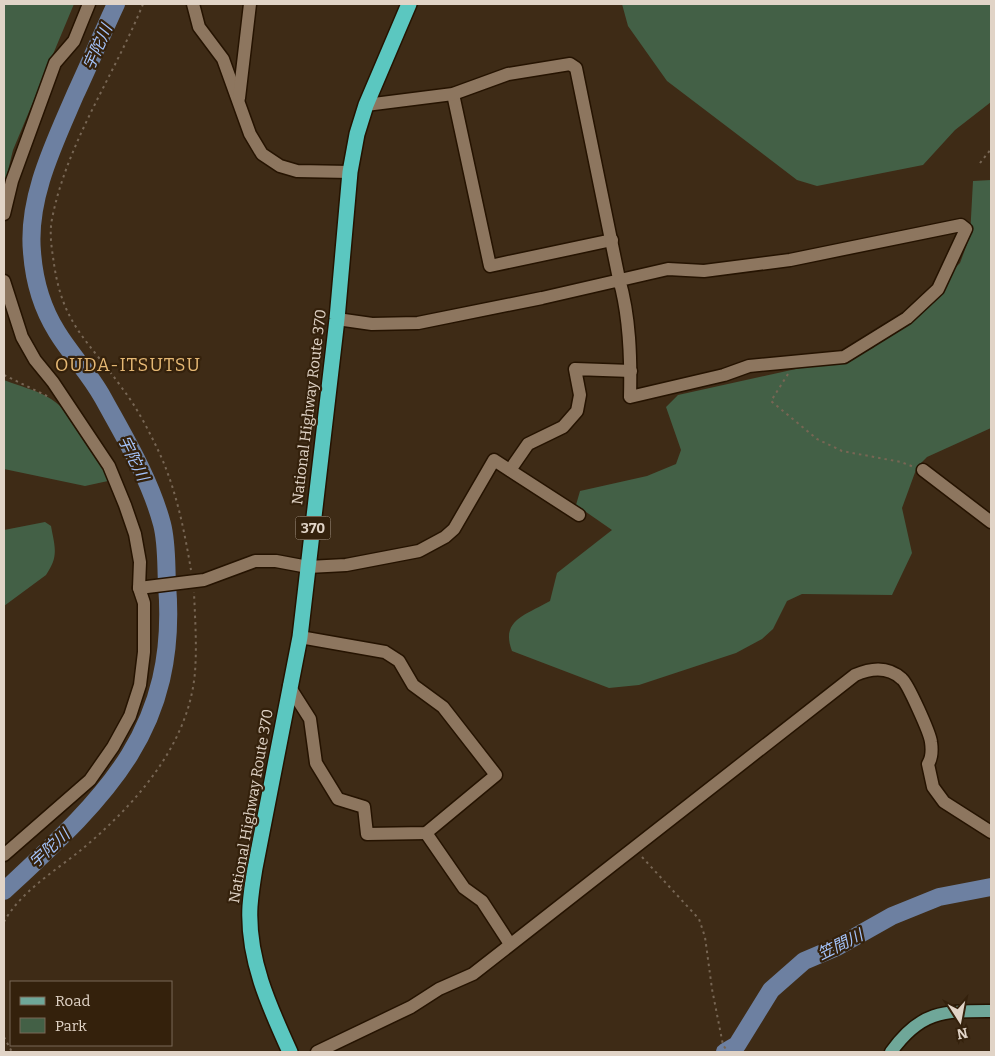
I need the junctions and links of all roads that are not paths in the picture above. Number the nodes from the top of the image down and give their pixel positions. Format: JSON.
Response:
{"nodes":[{"id":1,"x":89,"y":4,"type":"edge"},
{"id":2,"x":192,"y":4,"type":"edge"},
{"id":3,"x":250,"y":4,"type":"edge"},
{"id":4,"x":409,"y":4,"type":"edge"},
{"id":5,"x":453,"y":94,"type":"junction"},
{"id":6,"x":239,"y":101,"type":"junction"},
{"id":7,"x":366,"y":105,"type":"junction"},
{"id":8,"x":350,"y":172,"type":"junction"},
{"id":9,"x":4,"y":214,"type":"edge"},
{"id":10,"x":612,"y":240,"type":"junction"},
{"id":11,"x":619,"y":279,"type":"junction"},
{"id":12,"x":4,"y":281,"type":"edge"},
{"id":13,"x":337,"y":318,"type":"junction"},
{"id":14,"x":631,"y":371,"type":"junction"},
{"id":15,"x":510,"y":470,"type":"junction"},
{"id":16,"x":923,"y":470,"type":"road end"},
{"id":17,"x":579,"y":515,"type":"dead end"},
{"id":18,"x":991,"y":522,"type":"edge"},
{"id":19,"x":308,"y":567,"type":"junction"},
{"id":20,"x":141,"y":588,"type":"junction"},
{"id":21,"x":300,"y":637,"type":"junction"},
{"id":22,"x":289,"y":686,"type":"junction"},
{"id":23,"x":991,"y":832,"type":"edge"},
{"id":24,"x":426,"y":833,"type":"junction"},
{"id":25,"x":4,"y":855,"type":"edge"},
{"id":26,"x":510,"y":944,"type":"junction"},
{"id":27,"x":991,"y":1011,"type":"edge"},
{"id":28,"x":290,"y":1052,"type":"edge"},
{"id":29,"x":317,"y":1052,"type":"edge"},
{"id":30,"x":891,"y":1052,"type":"edge"}],
"edges":[{"from":1,"to":9,"type":"street"},
{"from":2,"to":6,"type":"street"},
{"from":3,"to":6,"type":"street"},
{"from":4,"to":7,"type":"highway","name":"National Highway Route 370","number":"370"},
{"from":5,"to":7,"type":"street"},
{"from":5,"to":10,"type":"street"},
{"from":5,"to":10,"type":"street"},
{"from":6,"to":8,"type":"street"},
{"from":7,"to":8,"type":"highway","name":"National Highway Route 370","number":"370"},
{"from":8,"to":13,"type":"highway","name":"National Highway Route 370","number":"370"},
{"from":10,"to":11,"type":"street"},
{"from":11,"to":13,"type":"street"},
{"from":11,"to":14,"type":"street"},
{"from":11,"to":14,"type":"street"},
{"from":12,"to":20,"type":"street"},
{"from":13,"to":19,"type":"highway","name":"National Highway Route 370","number":"370"},
{"from":14,"to":15,"type":"street"},
{"from":15,"to":17,"type":"street"},
{"from":15,"to":19,"type":"street"},
{"from":16,"to":18,"type":"street"},
{"from":19,"to":20,"type":"street"},
{"from":19,"to":21,"type":"highway","name":"National Highway Route 370","number":"370"},
{"from":20,"to":25,"type":"street"},
{"from":21,"to":22,"type":"highway","name":"National Highway Route 370","number":"370"},
{"from":21,"to":24,"type":"street"},
{"from":22,"to":24,"type":"street"},
{"from":22,"to":28,"type":"highway","name":"National Highway Route 370","number":"370"},
{"from":23,"to":26,"type":"street"},
{"from":24,"to":26,"type":"street"},
{"from":26,"to":29,"type":"street"},
{"from":27,"to":30,"type":"main road"}]}
